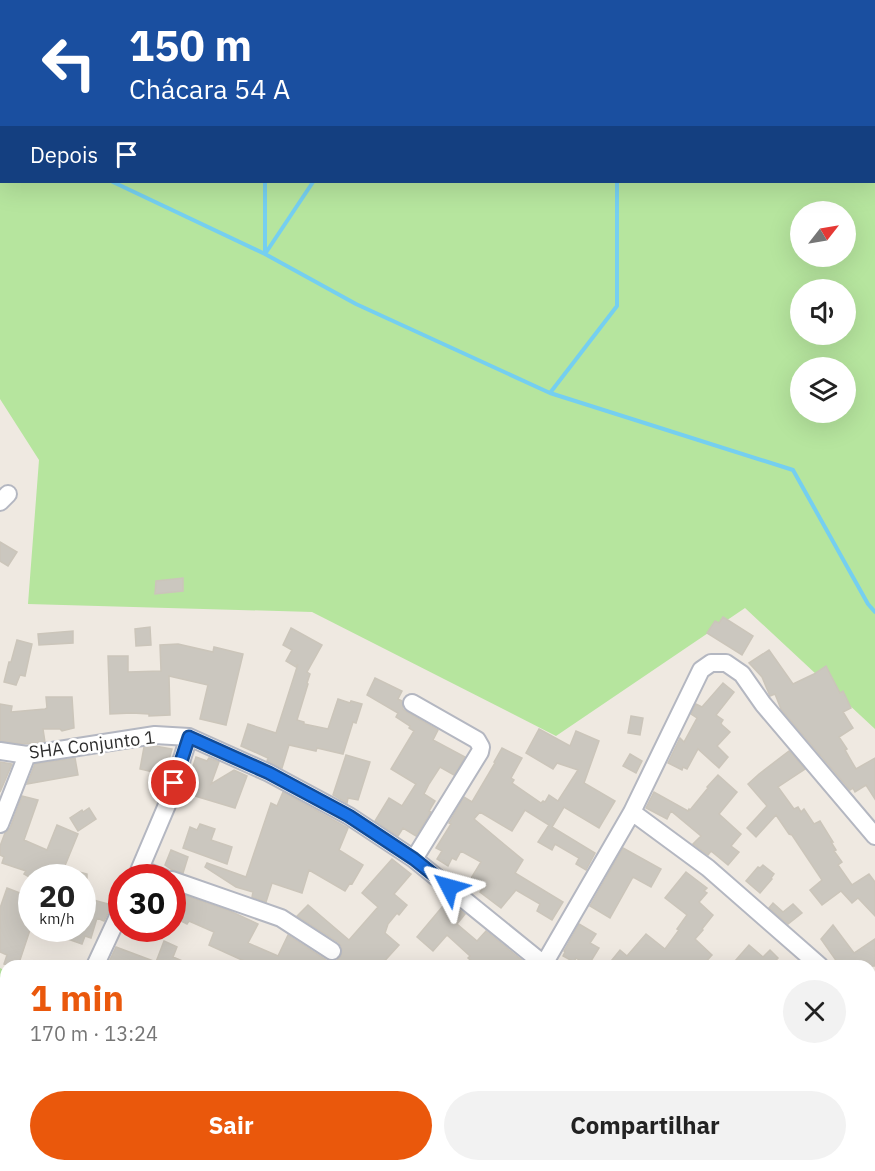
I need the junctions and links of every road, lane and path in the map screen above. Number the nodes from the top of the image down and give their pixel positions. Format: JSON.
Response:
{"nodes":[{"id":1,"x":412,"y":703,"type":"dead end"},
{"id":2,"x":189,"y":737,"type":"junction"},
{"id":3,"x":0,"y":751,"type":"edge"},
{"id":4,"x":27,"y":755,"type":"junction"},
{"id":5,"x":632,"y":812,"type":"junction"},
{"id":6,"x":0,"y":824,"type":"edge"},
{"id":7,"x":875,"y":836,"type":"edge"},
{"id":8,"x":414,"y":859,"type":"junction"},
{"id":9,"x":142,"y":864,"type":"edge"},
{"id":10,"x":186,"y":885,"type":"edge"},
{"id":11,"x":108,"y":938,"type":"edge"},
{"id":12,"x":332,"y":951,"type":"dead end"},
{"id":13,"x":98,"y":960,"type":"edge"},
{"id":14,"x":539,"y":960,"type":"edge"},
{"id":15,"x":548,"y":960,"type":"edge"},
{"id":16,"x":813,"y":960,"type":"edge"}],
"edges":[{"from":1,"to":8,"type":"street"},
{"from":2,"to":4,"type":"street","name":"SHA Conjunto 1"},
{"from":2,"to":8,"type":"street","name":"SHA Conjunto 1"},
{"from":2,"to":9,"type":"street"},
{"from":3,"to":4,"type":"street","name":"SHA Conjunto 1"},
{"from":4,"to":6,"type":"street"},
{"from":5,"to":7,"type":"street"},
{"from":5,"to":15,"type":"street"},
{"from":5,"to":16,"type":"street"},
{"from":8,"to":14,"type":"street","name":"SHA Conjunto 1"},
{"from":10,"to":12,"type":"street"},
{"from":11,"to":13,"type":"street"}]}
